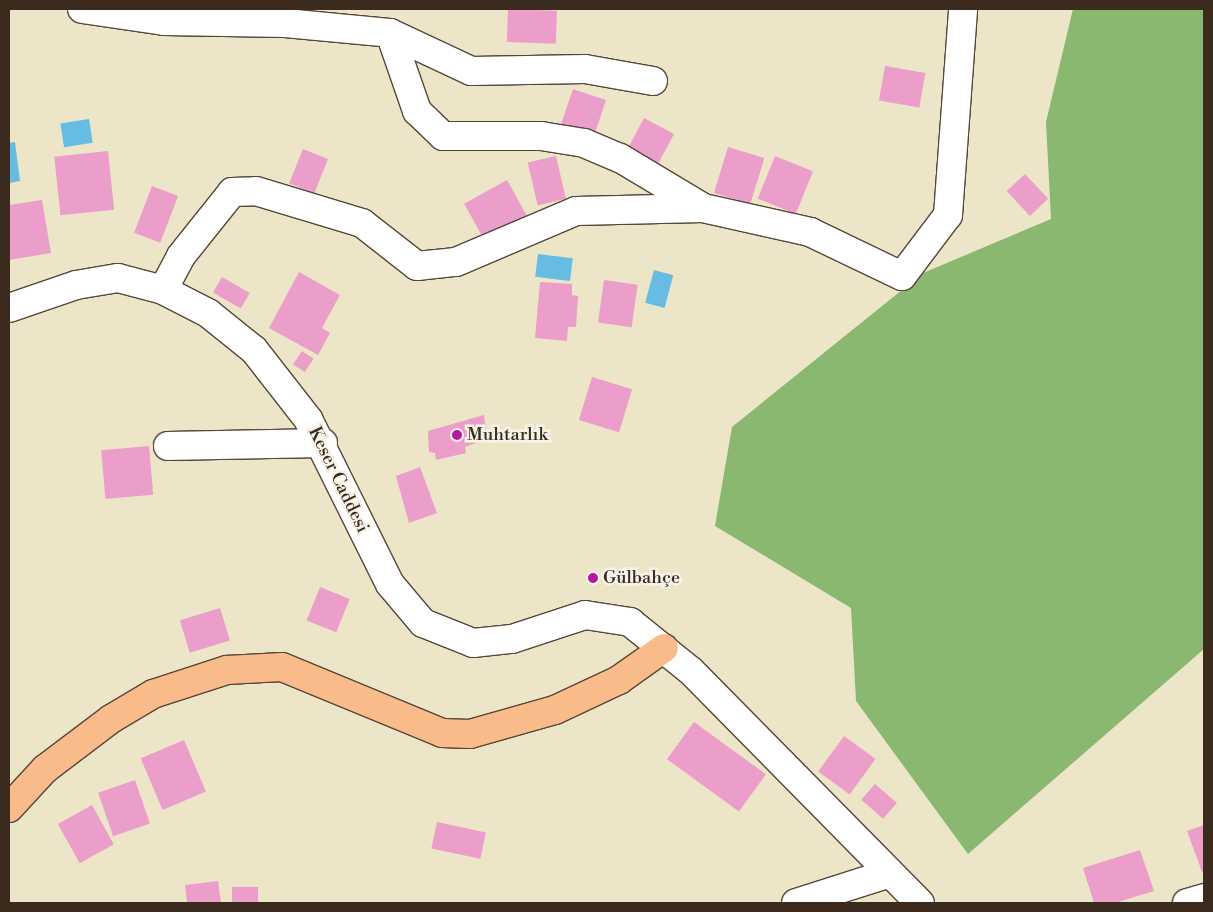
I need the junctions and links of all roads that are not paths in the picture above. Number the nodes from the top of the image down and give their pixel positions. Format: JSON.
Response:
{"nodes":[{"id":1,"x":82,"y":9,"type":"edge"},
{"id":2,"x":963,"y":9,"type":"edge"},
{"id":3,"x":390,"y":33,"type":"junction"},
{"id":4,"x":652,"y":81,"type":"dead end"},
{"id":5,"x":703,"y":208,"type":"junction"},
{"id":6,"x":163,"y":290,"type":"junction"},
{"id":7,"x":9,"y":308,"type":"edge"},
{"id":8,"x":322,"y":443,"type":"junction"},
{"id":9,"x":168,"y":446,"type":"dead end"},
{"id":10,"x":664,"y":648,"type":"junction"},
{"id":11,"x":9,"y":808,"type":"edge"},
{"id":12,"x":887,"y":874,"type":"junction"},
{"id":13,"x":1204,"y":898,"type":"edge"},
{"id":14,"x":796,"y":903,"type":"edge"},
{"id":15,"x":920,"y":903,"type":"edge"},
{"id":16,"x":1187,"y":903,"type":"edge"}],
"edges":[{"from":1,"to":3,"type":"street"},
{"from":2,"to":5,"type":"street"},
{"from":3,"to":4,"type":"street"},
{"from":3,"to":5,"type":"street"},
{"from":5,"to":6,"type":"street"},
{"from":6,"to":7,"type":"street","name":"Keser Caddesi"},
{"from":6,"to":8,"type":"street","name":"Keser Caddesi"},
{"from":8,"to":9,"type":"street"},
{"from":8,"to":10,"type":"street","name":"Keser Caddesi"},
{"from":10,"to":11,"type":"main road"},
{"from":10,"to":12,"type":"street","name":"Keser Caddesi"},
{"from":12,"to":14,"type":"street"},
{"from":12,"to":15,"type":"street","name":"Keser Caddesi"},
{"from":13,"to":16,"type":"street"}]}
